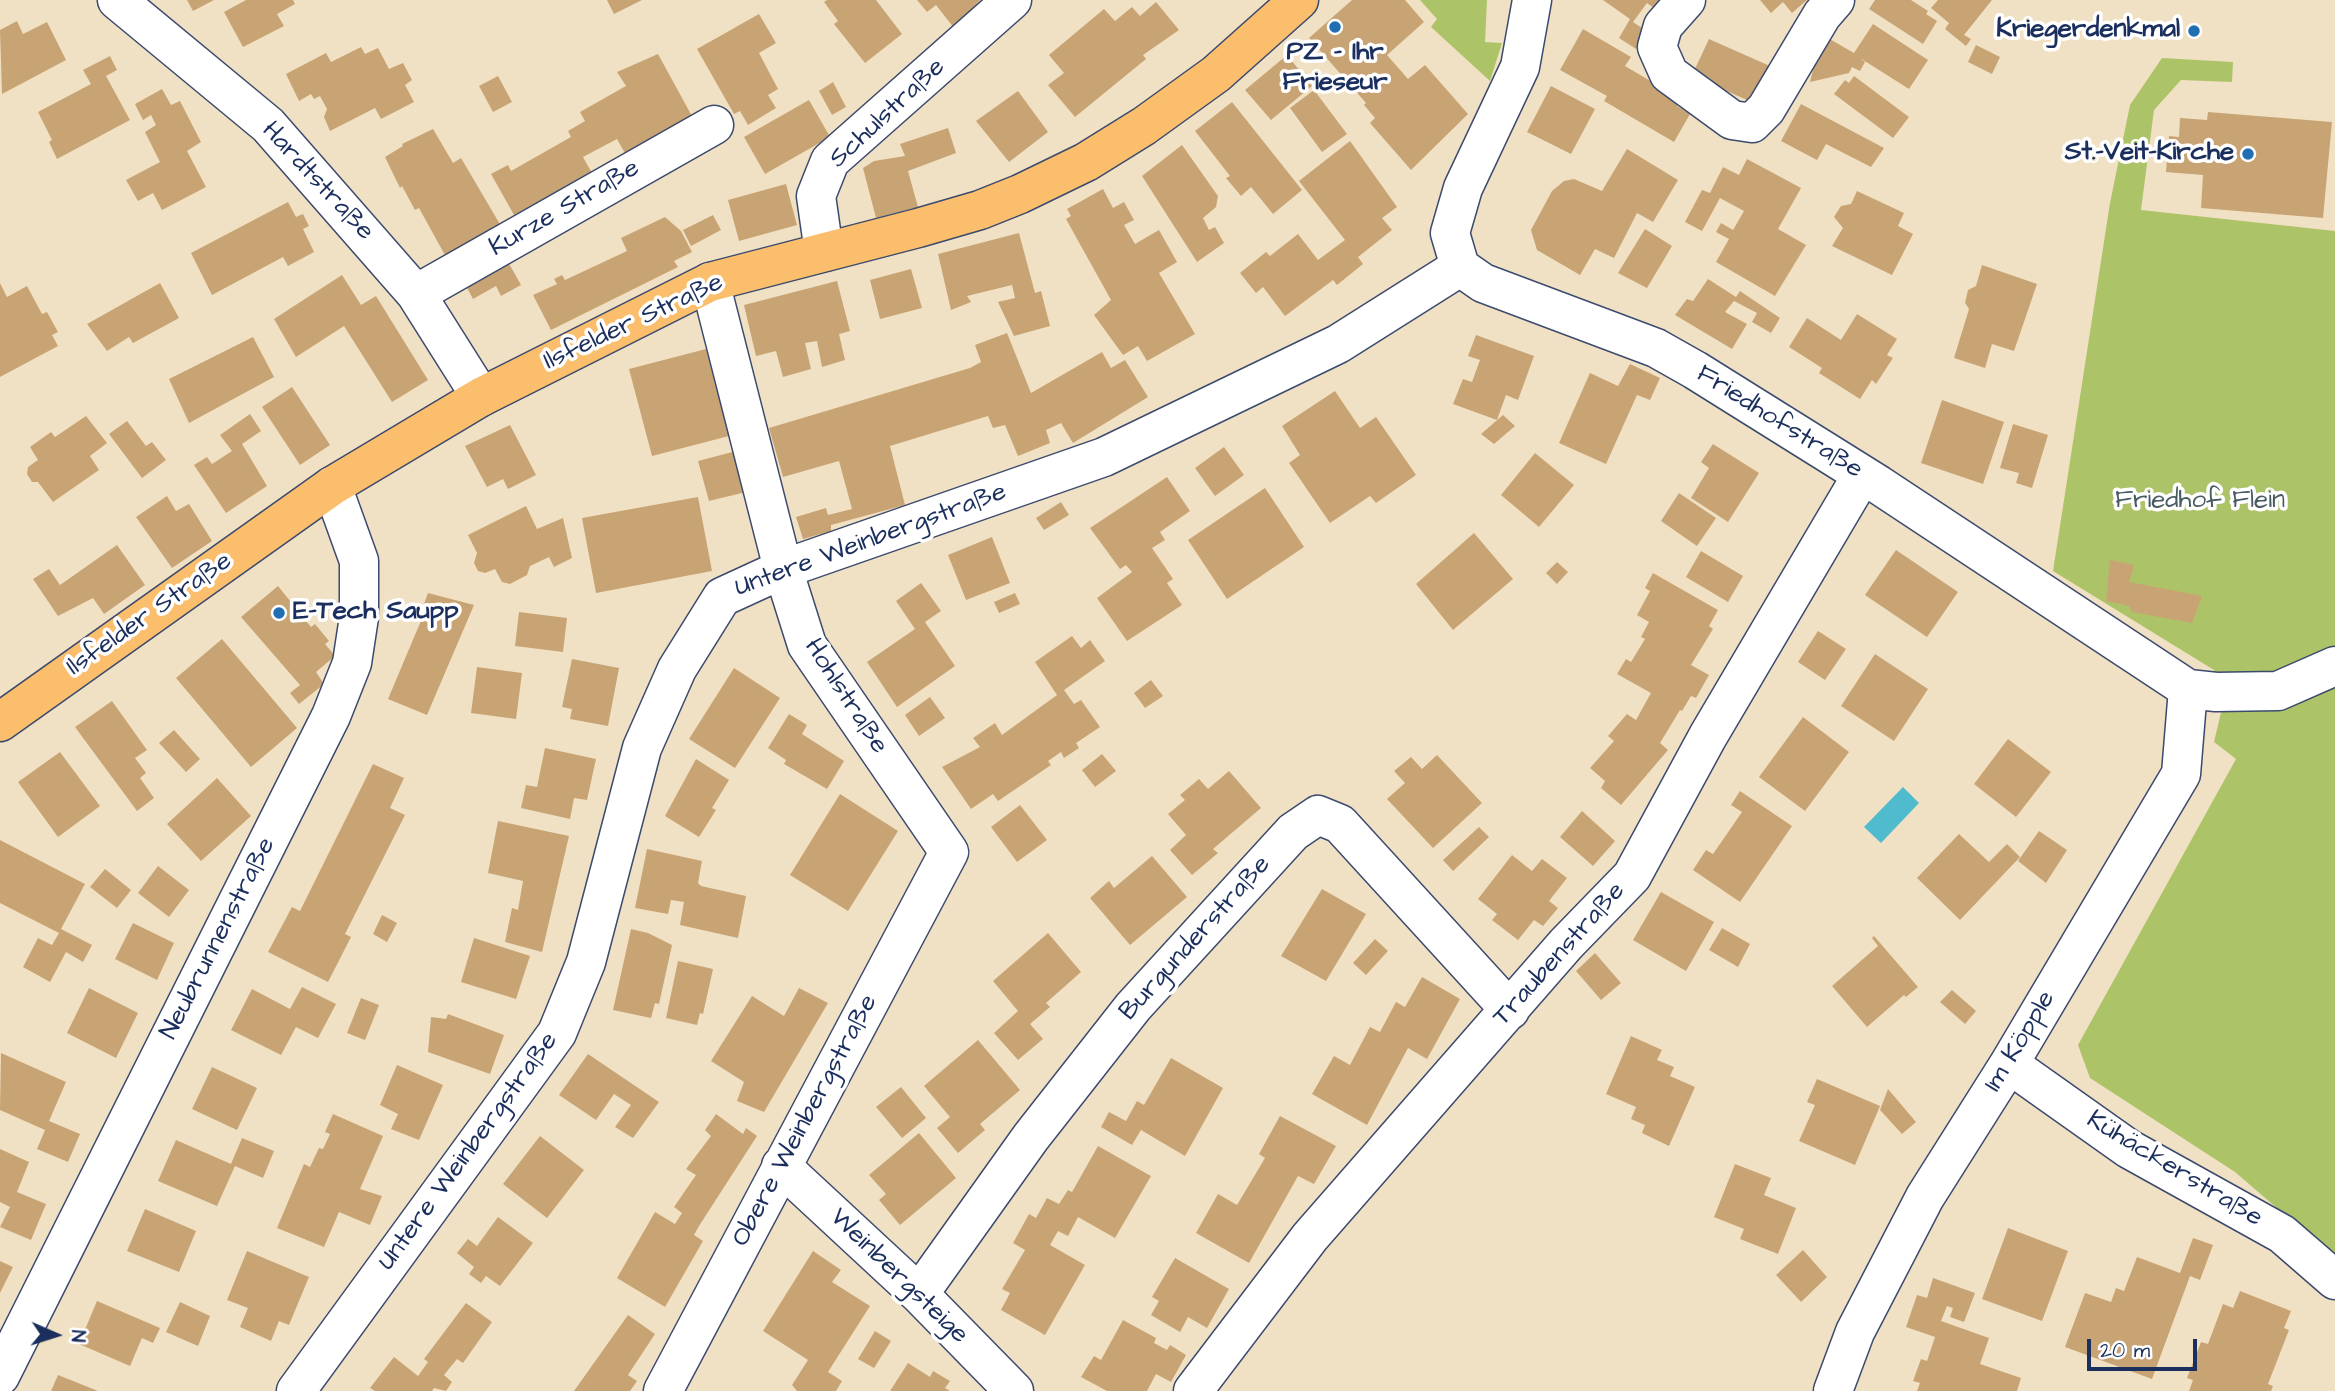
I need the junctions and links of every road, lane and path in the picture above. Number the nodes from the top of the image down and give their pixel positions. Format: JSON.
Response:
{"nodes":[{"id":1,"x":117,"y":0,"type":"edge"},
{"id":2,"x":1012,"y":0,"type":"edge"},
{"id":3,"x":1299,"y":0,"type":"edge"},
{"id":4,"x":1532,"y":0,"type":"edge"},
{"id":5,"x":1686,"y":0,"type":"edge"},
{"id":6,"x":1835,"y":0,"type":"edge"},
{"id":7,"x":713,"y":125,"type":"dead end"},
{"id":8,"x":824,"y":252,"type":"junction"},
{"id":9,"x":1460,"y":267,"type":"junction"},
{"id":10,"x":710,"y":282,"type":"junction"},
{"id":11,"x":416,"y":294,"type":"junction"},
{"id":12,"x":481,"y":397,"type":"junction"},
{"id":13,"x":1862,"y":475,"type":"junction"},
{"id":14,"x":332,"y":486,"type":"junction"},
{"id":15,"x":783,"y":569,"type":"junction"},
{"id":16,"x":2335,"y":666,"type":"edge"},
{"id":17,"x":2188,"y":688,"type":"junction"},
{"id":18,"x":0,"y":722,"type":"edge"},
{"id":19,"x":949,"y":852,"type":"joint"},
{"id":20,"x":1510,"y":1010,"type":"junction"},
{"id":21,"x":2009,"y":1064,"type":"junction"},
{"id":22,"x":781,"y":1166,"type":"junction"},
{"id":23,"x":2335,"y":1280,"type":"edge"},
{"id":24,"x":919,"y":1294,"type":"junction"},
{"id":25,"x":0,"y":1376,"type":"edge"},
{"id":26,"x":296,"y":1391,"type":"edge"},
{"id":27,"x":663,"y":1391,"type":"edge"},
{"id":28,"x":1014,"y":1391,"type":"edge"},
{"id":29,"x":1193,"y":1391,"type":"edge"},
{"id":30,"x":1833,"y":1391,"type":"edge"}],
"edges":[{"from":1,"to":11,"type":"street","name":"Hardtstraße"},
{"from":2,"to":8,"type":"street","name":"Schulstraße"},
{"from":3,"to":8,"type":"main road","name":"Ilsfelder Straße"},
{"from":4,"to":9,"type":"street"},
{"from":5,"to":6,"type":"street"},
{"from":7,"to":11,"type":"street","name":"Kurze Straße"},
{"from":8,"to":10,"type":"main road","name":"Ilsfelder Straße"},
{"from":9,"to":13,"type":"street","name":"Friedhofstraße"},
{"from":9,"to":15,"type":"street","name":"Untere Weinbergstraße"},
{"from":10,"to":12,"type":"main road","name":"Ilsfelder Straße"},
{"from":10,"to":15,"type":"street","name":"Hohlstraße"},
{"from":11,"to":12,"type":"street","name":"Hardtstraße"},
{"from":12,"to":14,"type":"main road","name":"Ilsfelder Straße"},
{"from":13,"to":17,"type":"street","name":"Friedhofstraße"},
{"from":13,"to":20,"type":"street","name":"Traubenstraße"},
{"from":14,"to":18,"type":"main road","name":"Ilsfelder Straße"},
{"from":14,"to":25,"type":"street","name":"Neubrunnenstraße"},
{"from":15,"to":19,"type":"street","name":"Hohlstraße"},
{"from":15,"to":26,"type":"street","name":"Untere Weinbergstraße"},
{"from":16,"to":17,"type":"street","name":"Friedhofstraße"},
{"from":17,"to":21,"type":"street","name":"Im Köpple"},
{"from":19,"to":22,"type":"street","name":"Obere Weinbergstraße"},
{"from":20,"to":24,"type":"street","name":"Burgunderstraße"},
{"from":20,"to":29,"type":"street","name":"Traubenstraße"},
{"from":21,"to":23,"type":"street","name":"Kühäckerstraße"},
{"from":21,"to":30,"type":"street","name":"Im Köpple"},
{"from":22,"to":24,"type":"street","name":"Weinbergsteige"},
{"from":22,"to":27,"type":"street","name":"Obere Weinbergstraße"},
{"from":24,"to":28,"type":"street","name":"Weinbergsteige"}]}
